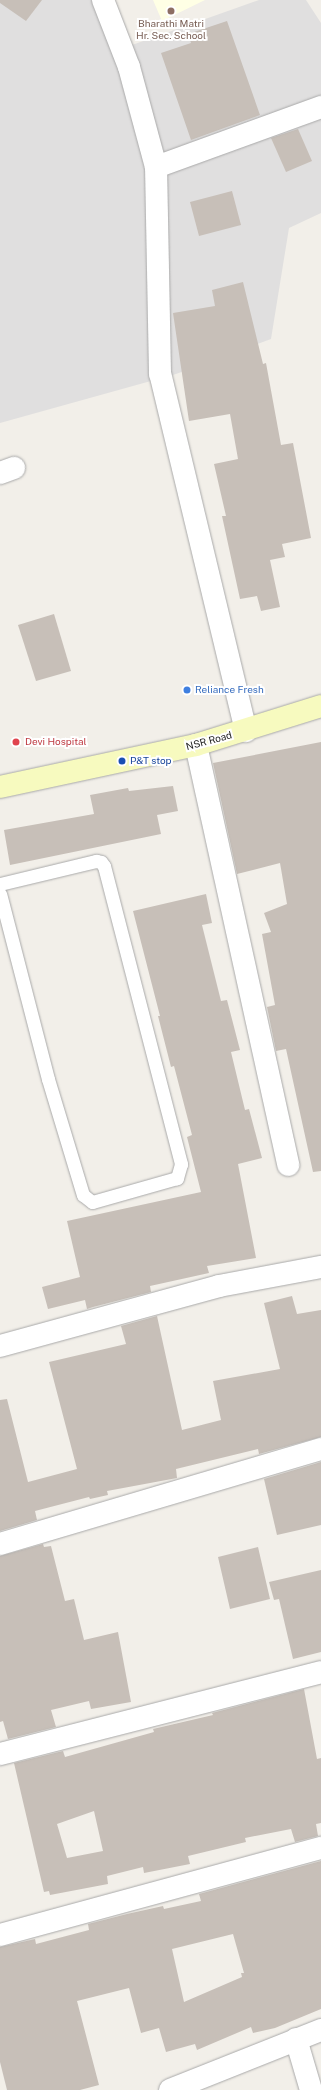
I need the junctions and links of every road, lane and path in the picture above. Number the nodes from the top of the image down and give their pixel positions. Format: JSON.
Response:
{"nodes":[{"id":1,"x":104,"y":0,"type":"edge"},
{"id":2,"x":321,"y":107,"type":"edge"},
{"id":3,"x":156,"y":167,"type":"junction"},
{"id":4,"x":321,"y":706,"type":"edge"},
{"id":5,"x":246,"y":731,"type":"junction"},
{"id":6,"x":196,"y":745,"type":"junction"},
{"id":7,"x":0,"y":787,"type":"edge"},
{"id":8,"x":0,"y":884,"type":"edge"},
{"id":9,"x":0,"y":894,"type":"edge"},
{"id":10,"x":288,"y":1165,"type":"dead end"},
{"id":11,"x":321,"y":1267,"type":"edge"},
{"id":12,"x":0,"y":1346,"type":"edge"},
{"id":13,"x":321,"y":1449,"type":"edge"},
{"id":14,"x":0,"y":1544,"type":"edge"},
{"id":15,"x":321,"y":1672,"type":"edge"},
{"id":16,"x":0,"y":1754,"type":"edge"},
{"id":17,"x":321,"y":1848,"type":"edge"},
{"id":18,"x":0,"y":1935,"type":"edge"},
{"id":19,"x":321,"y":2030,"type":"edge"},
{"id":20,"x":296,"y":2039,"type":"junction"},
{"id":21,"x":170,"y":2090,"type":"edge"},
{"id":22,"x":311,"y":2090,"type":"edge"}],
"edges":[{"from":1,"to":3,"type":"street"},
{"from":2,"to":3,"type":"street"},
{"from":3,"to":5,"type":"street"},
{"from":4,"to":5,"type":"main road","name":"NSR Road"},
{"from":5,"to":6,"type":"main road","name":"NSR Road"},
{"from":6,"to":7,"type":"main road","name":"NSR Road"},
{"from":6,"to":10,"type":"street"},
{"from":8,"to":9,"type":"lane"},
{"from":11,"to":12,"type":"street"},
{"from":13,"to":14,"type":"street"},
{"from":15,"to":16,"type":"street"},
{"from":17,"to":18,"type":"street"},
{"from":19,"to":20,"type":"street"},
{"from":20,"to":21,"type":"street"},
{"from":20,"to":22,"type":"street"}]}
